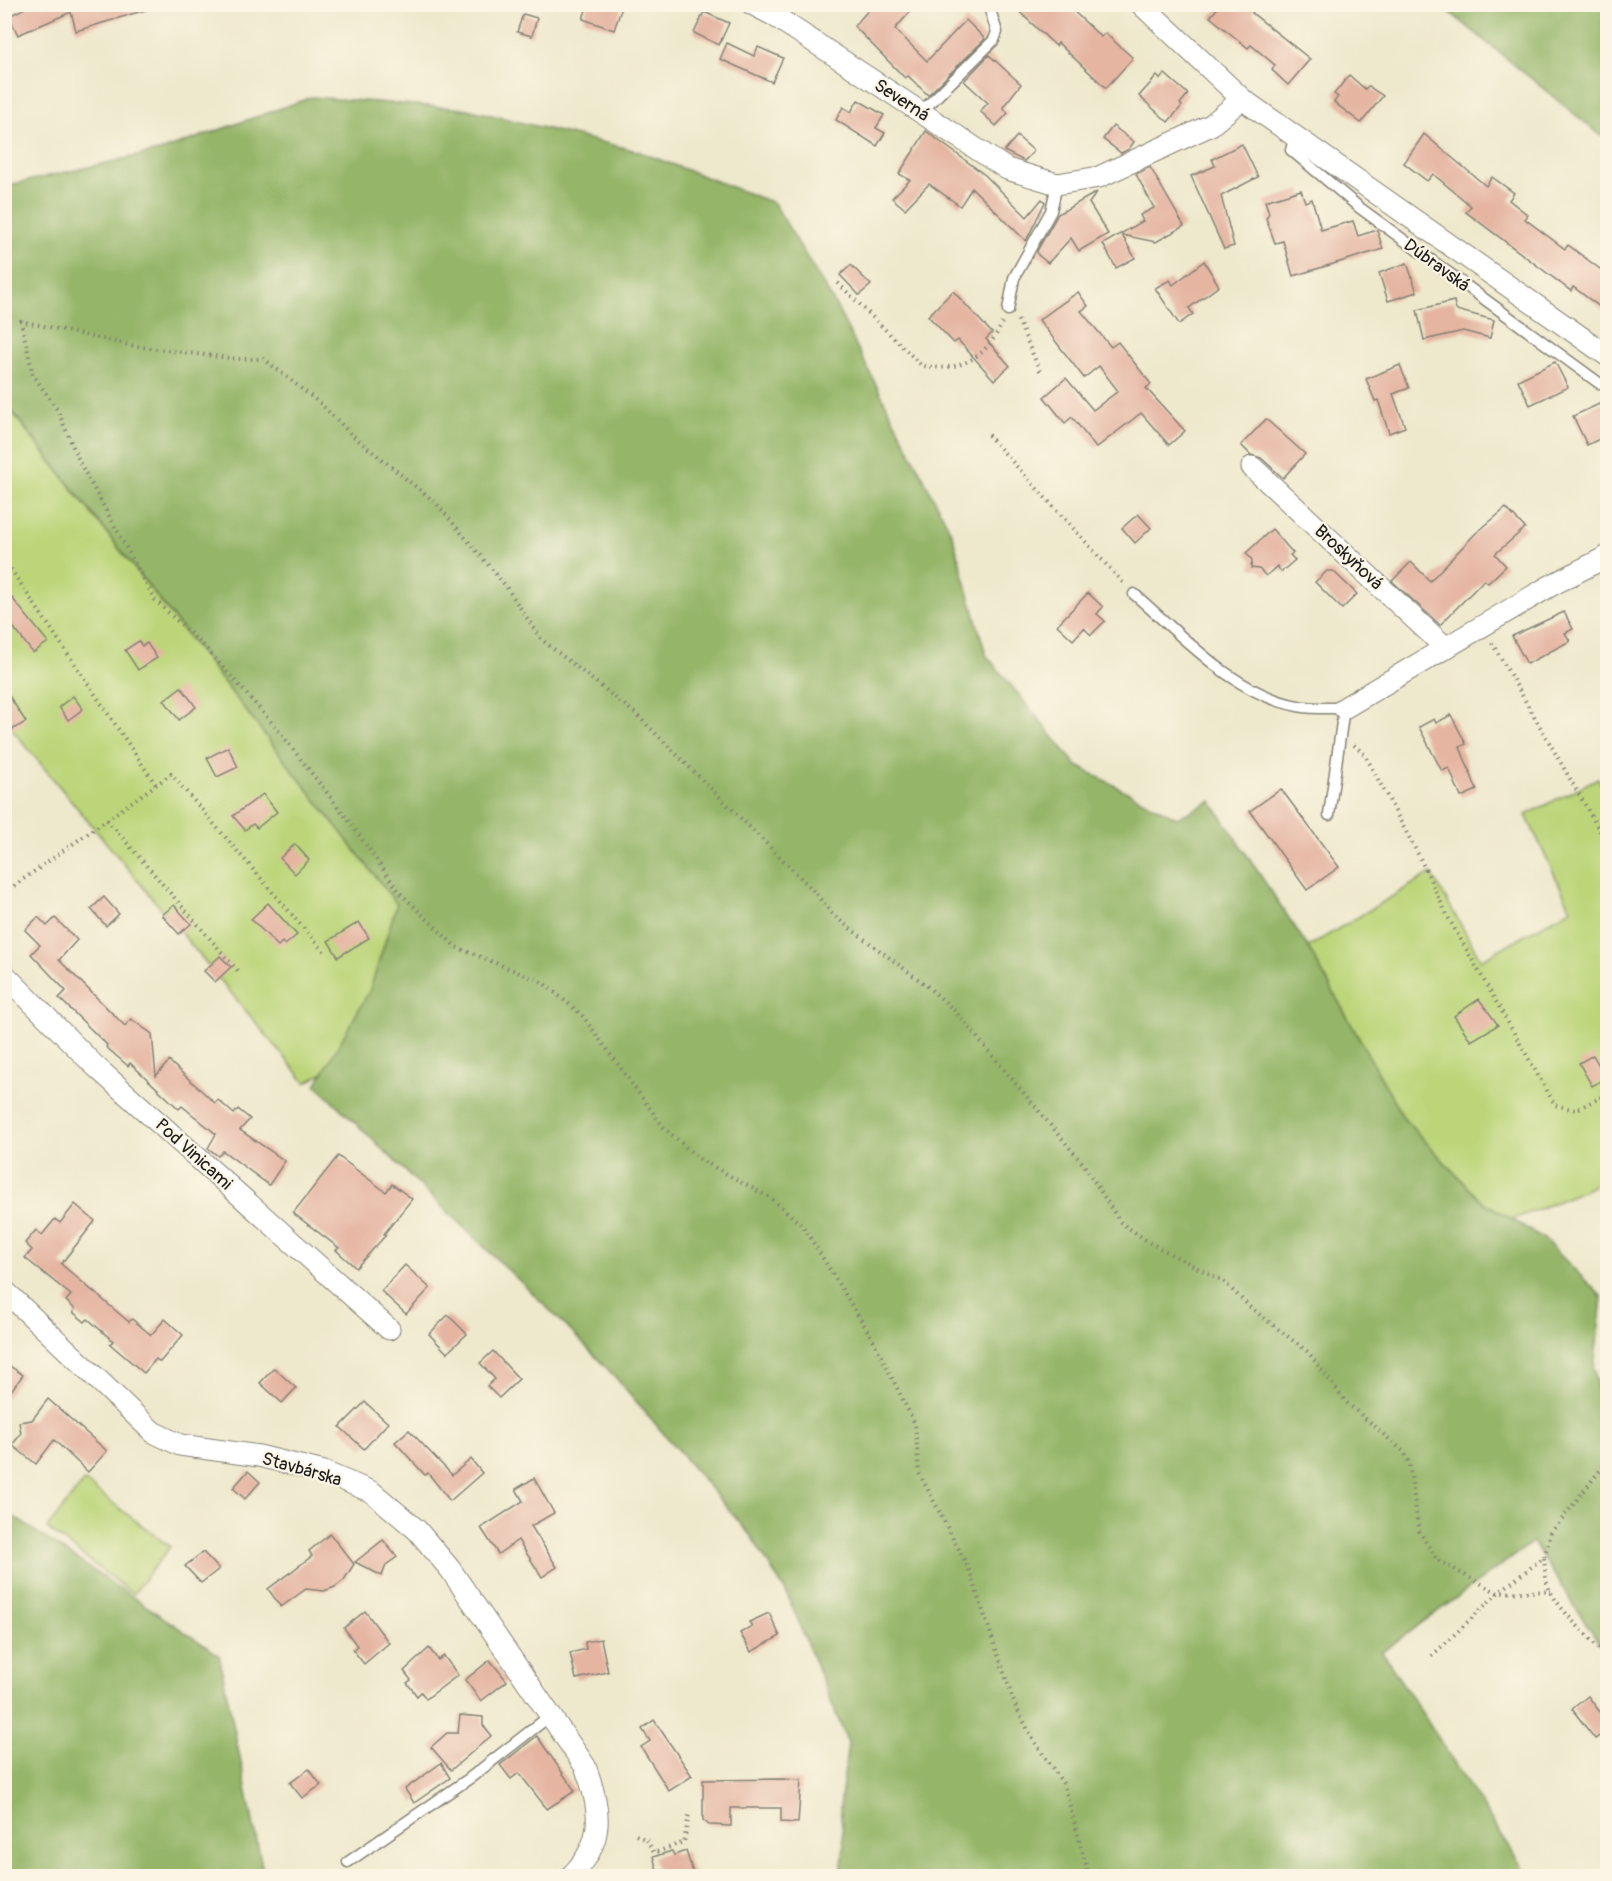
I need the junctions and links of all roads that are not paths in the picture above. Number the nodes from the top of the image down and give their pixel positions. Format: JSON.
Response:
{"nodes":[{"id":1,"x":752,"y":4,"type":"edge"},
{"id":2,"x":988,"y":4,"type":"edge"},
{"id":3,"x":1141,"y":4,"type":"edge"},
{"id":4,"x":1242,"y":99,"type":"junction"},
{"id":5,"x":921,"y":112,"type":"junction"},
{"id":6,"x":1295,"y":136,"type":"junction"},
{"id":7,"x":1057,"y":184,"type":"junction"},
{"id":8,"x":1008,"y":310,"type":"road end"},
{"id":9,"x":1608,"y":356,"type":"edge"},
{"id":10,"x":1599,"y":383,"type":"dead end"},
{"id":11,"x":1252,"y":467,"type":"dead end"},
{"id":12,"x":1608,"y":556,"type":"edge"},
{"id":13,"x":1134,"y":594,"type":"road end"},
{"id":14,"x":1446,"y":648,"type":"junction"},
{"id":15,"x":1344,"y":708,"type":"junction"},
{"id":16,"x":1329,"y":815,"type":"dead end"},
{"id":17,"x":4,"y":974,"type":"edge"},
{"id":18,"x":4,"y":1290,"type":"edge"},
{"id":19,"x":388,"y":1329,"type":"dead end"},
{"id":20,"x":550,"y":1715,"type":"junction"},
{"id":21,"x":348,"y":1862,"type":"dead end"},
{"id":22,"x":571,"y":1876,"type":"edge"}],
"edges":[{"from":1,"to":5,"type":"street","name":"Severná"},
{"from":2,"to":5,"type":"lane"},
{"from":3,"to":4,"type":"street","name":"Dúbravská"},
{"from":4,"to":6,"type":"street","name":"Dúbravská"},
{"from":4,"to":7,"type":"street","name":"Severná"},
{"from":5,"to":7,"type":"street","name":"Severná"},
{"from":6,"to":9,"type":"street","name":"Dúbravská"},
{"from":6,"to":10,"type":"lane","name":"Dúbravská"},
{"from":7,"to":8,"type":"lane"},
{"from":11,"to":14,"type":"street","name":"Broskyňová"},
{"from":12,"to":14,"type":"street"},
{"from":13,"to":15,"type":"lane"},
{"from":14,"to":15,"type":"street"},
{"from":15,"to":16,"type":"lane"},
{"from":17,"to":19,"type":"street","name":"Pod Vinicami"},
{"from":18,"to":20,"type":"street","name":"Stavbárska"},
{"from":20,"to":21,"type":"lane"},
{"from":20,"to":22,"type":"street","name":"Stavbárska"}]}
